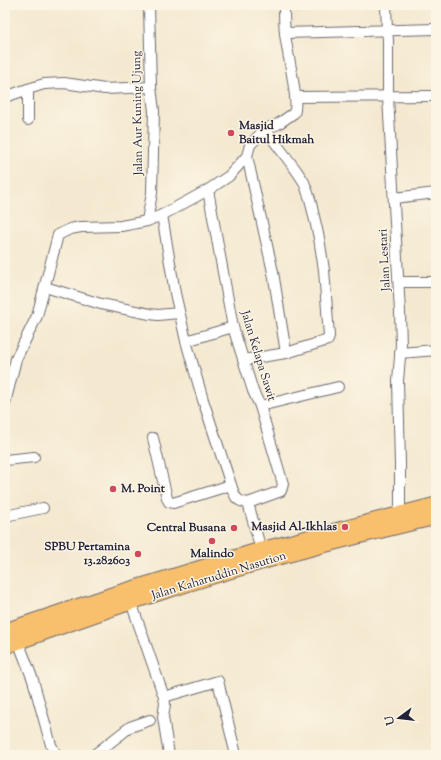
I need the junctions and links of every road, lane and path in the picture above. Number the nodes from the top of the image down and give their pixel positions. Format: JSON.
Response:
{"nodes":[{"id":1,"x":150,"y":5,"type":"edge"},
{"id":2,"x":284,"y":5,"type":"edge"},
{"id":3,"x":386,"y":5,"type":"edge"},
{"id":4,"x":436,"y":30,"type":"edge"},
{"id":5,"x":387,"y":31,"type":"junction"},
{"id":6,"x":285,"y":33,"type":"junction"},
{"id":7,"x":151,"y":87,"type":"junction"},
{"id":8,"x":28,"y":89,"type":"junction"},
{"id":9,"x":436,"y":96,"type":"edge"},
{"id":10,"x":5,"y":97,"type":"edge"},
{"id":11,"x":295,"y":97,"type":"junction"},
{"id":12,"x":388,"y":97,"type":"junction"},
{"id":13,"x":28,"y":120,"type":"dead end"},
{"id":14,"x":265,"y":129,"type":"junction"},
{"id":15,"x":248,"y":156,"type":"junction"},
{"id":16,"x":208,"y":190,"type":"junction"},
{"id":17,"x":436,"y":193,"type":"edge"},
{"id":18,"x":394,"y":198,"type":"junction"},
{"id":19,"x":162,"y":215,"type":"junction"},
{"id":20,"x":147,"y":221,"type":"junction"},
{"id":21,"x":399,"y":282,"type":"junction"},
{"id":22,"x":436,"y":282,"type":"edge"},
{"id":23,"x":45,"y":287,"type":"junction"},
{"id":24,"x":179,"y":313,"type":"junction"},
{"id":25,"x":233,"y":327,"type":"junction"},
{"id":26,"x":186,"y":341,"type":"junction"},
{"id":27,"x":436,"y":350,"type":"edge"},
{"id":28,"x":286,"y":353,"type":"junction"},
{"id":29,"x":400,"y":353,"type":"junction"},
{"id":30,"x":243,"y":360,"type":"junction"},
{"id":31,"x":338,"y":387,"type":"dead end"},
{"id":32,"x":5,"y":403,"type":"edge"},
{"id":33,"x":260,"y":406,"type":"junction"},
{"id":34,"x":153,"y":438,"type":"dead end"},
{"id":35,"x":34,"y":457,"type":"dead end"},
{"id":36,"x":5,"y":460,"type":"edge"},
{"id":37,"x":231,"y":485,"type":"junction"},
{"id":38,"x":248,"y":503,"type":"junction"},
{"id":39,"x":436,"y":505,"type":"edge"},
{"id":40,"x":43,"y":508,"type":"dead end"},
{"id":41,"x":400,"y":514,"type":"junction"},
{"id":42,"x":5,"y":516,"type":"edge"},
{"id":43,"x":436,"y":517,"type":"edge"},
{"id":44,"x":260,"y":550,"type":"junction"},
{"id":45,"x":195,"y":576,"type":"junction"},
{"id":46,"x":131,"y":602,"type":"junction"},
{"id":47,"x":5,"y":631,"type":"edge"},
{"id":48,"x":12,"y":644,"type":"edge"},
{"id":49,"x":164,"y":697,"type":"junction"},
{"id":50,"x":150,"y":720,"type":"dead end"},
{"id":51,"x":56,"y":755,"type":"edge"},
{"id":52,"x":94,"y":755,"type":"edge"},
{"id":53,"x":169,"y":755,"type":"edge"},
{"id":54,"x":236,"y":755,"type":"edge"}],
"edges":[{"from":1,"to":7,"type":"street","name":"Jalan Aur Kuning Ujung"},
{"from":2,"to":6,"type":"street"},
{"from":3,"to":5,"type":"street","name":"Jalan Lestari"},
{"from":4,"to":5,"type":"street"},
{"from":5,"to":6,"type":"street"},
{"from":5,"to":12,"type":"street","name":"Jalan Lestari"},
{"from":6,"to":11,"type":"street"},
{"from":7,"to":8,"type":"street"},
{"from":7,"to":20,"type":"street","name":"Jalan Aur Kuning Ujung"},
{"from":8,"to":10,"type":"street"},
{"from":8,"to":13,"type":"street"},
{"from":9,"to":12,"type":"street"},
{"from":11,"to":12,"type":"street"},
{"from":11,"to":14,"type":"street"},
{"from":12,"to":18,"type":"street","name":"Jalan Lestari"},
{"from":14,"to":15,"type":"street"},
{"from":14,"to":28,"type":"street"},
{"from":15,"to":16,"type":"street"},
{"from":15,"to":28,"type":"street"},
{"from":16,"to":19,"type":"street"},
{"from":16,"to":25,"type":"street","name":"Jalan Kelapa Sawit"},
{"from":17,"to":18,"type":"street"},
{"from":18,"to":21,"type":"street","name":"Jalan Lestari"},
{"from":19,"to":20,"type":"street"},
{"from":19,"to":24,"type":"street"},
{"from":20,"to":23,"type":"street"},
{"from":21,"to":22,"type":"street"},
{"from":21,"to":29,"type":"street","name":"Jalan Lestari"},
{"from":23,"to":24,"type":"street"},
{"from":23,"to":32,"type":"street"},
{"from":24,"to":26,"type":"street"},
{"from":25,"to":26,"type":"street"},
{"from":25,"to":30,"type":"street","name":"Jalan Kelapa Sawit"},
{"from":26,"to":37,"type":"street"},
{"from":27,"to":29,"type":"street"},
{"from":28,"to":30,"type":"street"},
{"from":29,"to":41,"type":"street","name":"Jalan Lestari"},
{"from":30,"to":33,"type":"street","name":"Jalan Kelapa Sawit"},
{"from":31,"to":33,"type":"street"},
{"from":33,"to":38,"type":"street","name":"Jalan Kelapa Sawit"},
{"from":34,"to":37,"type":"street"},
{"from":35,"to":36,"type":"street"},
{"from":37,"to":38,"type":"street"},
{"from":38,"to":44,"type":"street"},
{"from":39,"to":41,"type":"highway","name":"Jalan Kaharuddin Nasution"},
{"from":40,"to":42,"type":"street"},
{"from":41,"to":44,"type":"highway","name":"Jalan Kaharuddin Nasution"},
{"from":43,"to":45,"type":"highway","name":"Jalan Kaharuddin Nasution"},
{"from":44,"to":45,"type":"highway","name":"Jalan Kaharuddin Nasution"},
{"from":45,"to":46,"type":"highway","name":"Jalan Kaharuddin Nasution"},
{"from":45,"to":47,"type":"highway","name":"Jalan Kaharuddin Nasution"},
{"from":46,"to":48,"type":"highway","name":"Jalan Kaharuddin Nasution"},
{"from":46,"to":49,"type":"street"},
{"from":48,"to":51,"type":"street"},
{"from":49,"to":53,"type":"street"},
{"from":49,"to":54,"type":"street"},
{"from":50,"to":52,"type":"street"}]}
